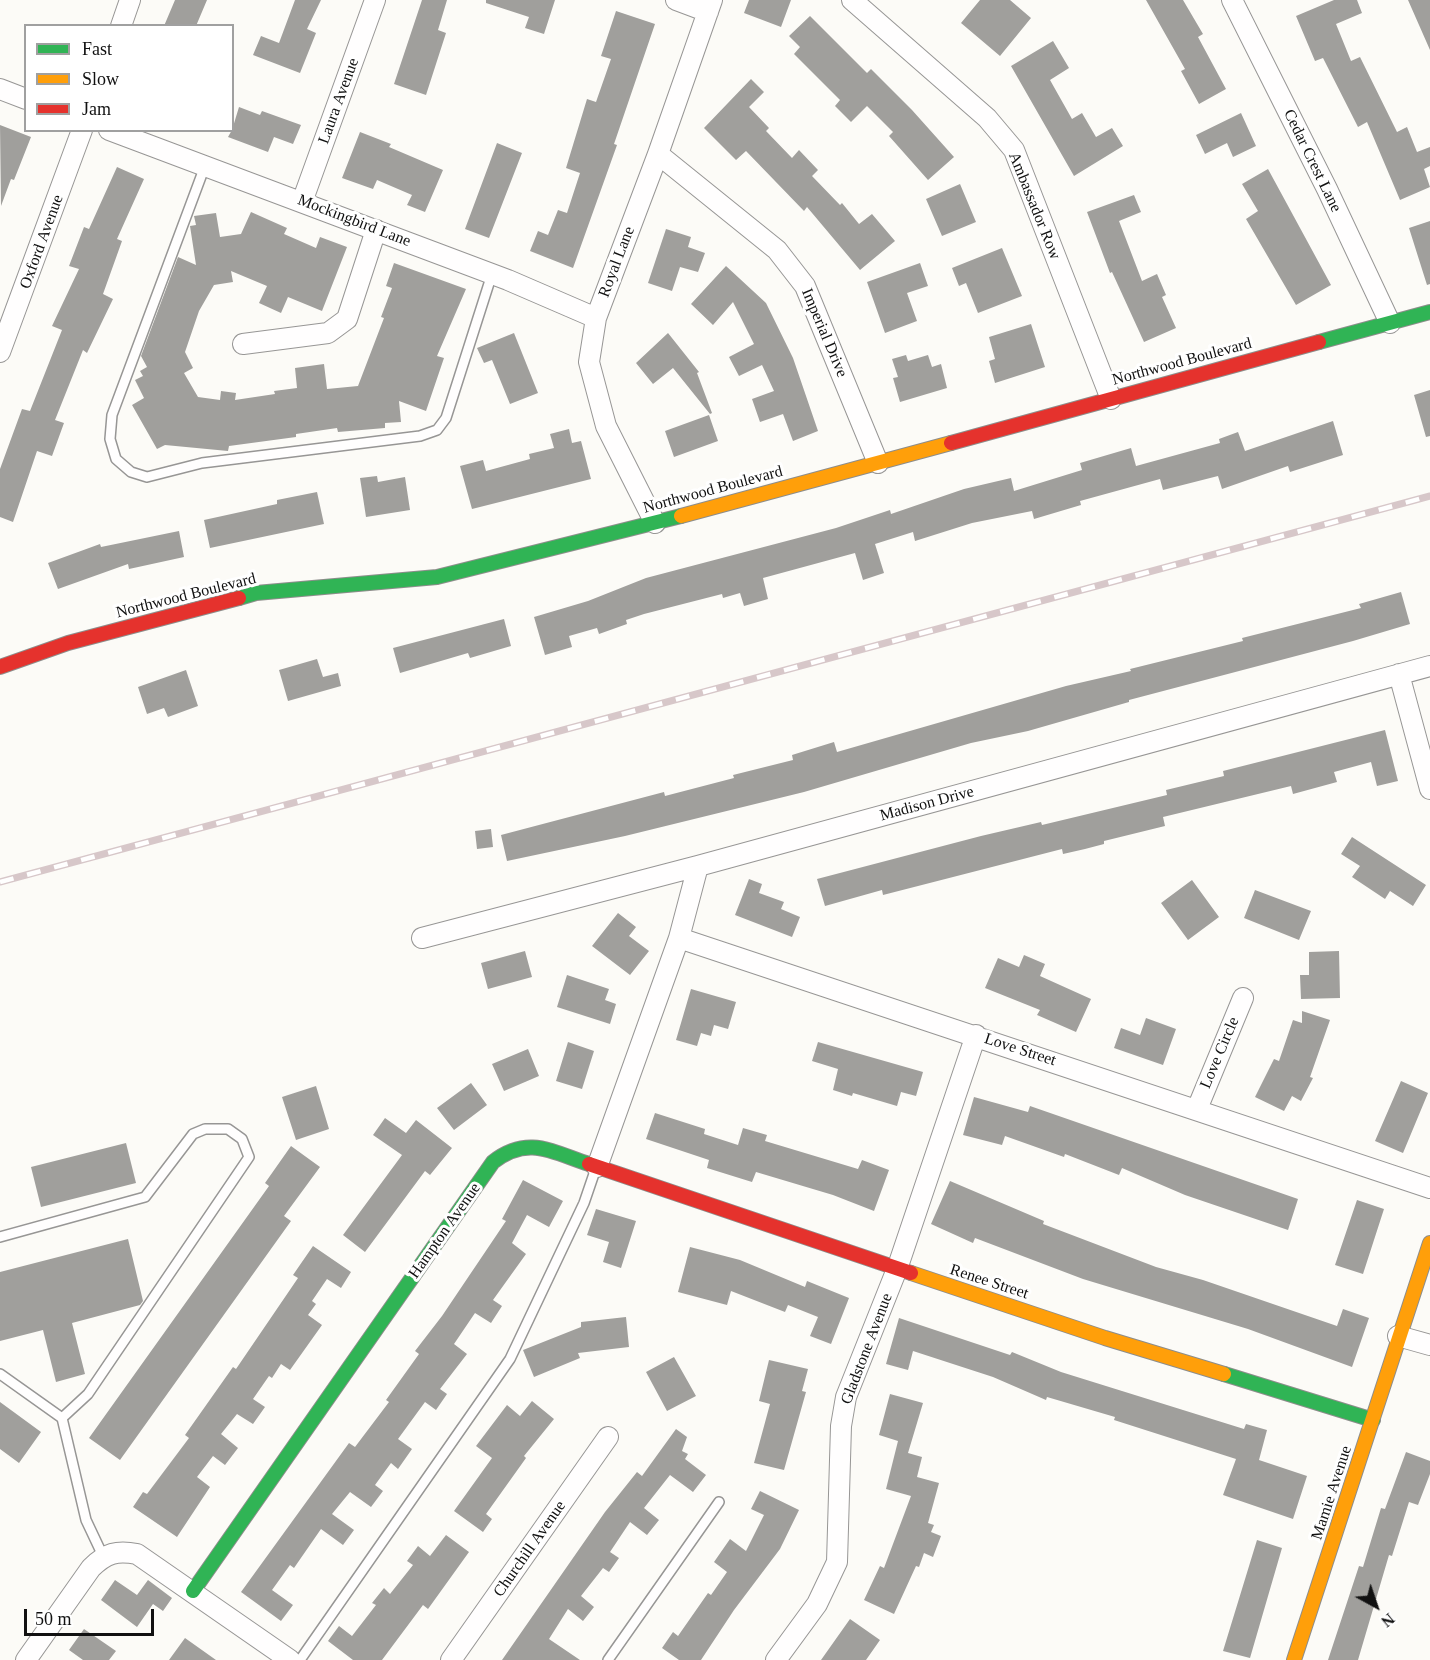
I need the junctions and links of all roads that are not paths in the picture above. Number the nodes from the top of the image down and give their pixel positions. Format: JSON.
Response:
{"nodes":[{"id":1,"x":130,"y":0,"type":"edge"},
{"id":2,"x":375,"y":0,"type":"edge"},
{"id":3,"x":676,"y":0,"type":"edge"},
{"id":4,"x":852,"y":0,"type":"edge"},
{"id":5,"x":1232,"y":0,"type":"edge"},
{"id":6,"x":710,"y":6,"type":"edge"},
{"id":7,"x":122,"y":24,"type":"edge"},
{"id":8,"x":0,"y":89,"type":"edge"},
{"id":9,"x":24,"y":98,"type":"edge"},
{"id":10,"x":81,"y":132,"type":"edge"},
{"id":11,"x":114,"y":132,"type":"edge"},
{"id":12,"x":658,"y":154,"type":"junction"},
{"id":13,"x":205,"y":166,"type":"junction"},
{"id":14,"x":302,"y":202,"type":"junction"},
{"id":15,"x":376,"y":230,"type":"junction"},
{"id":16,"x":492,"y":274,"type":"junction"},
{"id":17,"x":1430,"y":312,"type":"edge"},
{"id":18,"x":596,"y":318,"type":"junction"},
{"id":19,"x":1390,"y":323,"type":"junction"},
{"id":20,"x":243,"y":344,"type":"dead end"},
{"id":21,"x":0,"y":352,"type":"edge"},
{"id":22,"x":1111,"y":399,"type":"junction"},
{"id":23,"x":878,"y":463,"type":"junction"},
{"id":24,"x":655,"y":523,"type":"junction"},
{"id":25,"x":1430,"y":666,"type":"edge"},
{"id":26,"x":0,"y":667,"type":"edge"},
{"id":27,"x":1399,"y":674,"type":"junction"},
{"id":28,"x":1430,"y":789,"type":"edge"},
{"id":29,"x":698,"y":866,"type":"junction"},
{"id":30,"x":423,"y":938,"type":"dead end"},
{"id":31,"x":680,"y":938,"type":"junction"},
{"id":32,"x":1244,"y":998,"type":"dead end"},
{"id":33,"x":976,"y":1035,"type":"junction"},
{"id":34,"x":1197,"y":1109,"type":"junction"},
{"id":35,"x":597,"y":1167,"type":"junction"},
{"id":36,"x":1430,"y":1188,"type":"edge"},
{"id":37,"x":0,"y":1237,"type":"edge"},
{"id":38,"x":1430,"y":1243,"type":"edge"},
{"id":39,"x":897,"y":1269,"type":"junction"},
{"id":40,"x":1398,"y":1336,"type":"junction"},
{"id":41,"x":1430,"y":1345,"type":"edge"},
{"id":42,"x":0,"y":1374,"type":"edge"},
{"id":43,"x":62,"y":1418,"type":"junction"},
{"id":44,"x":1373,"y":1420,"type":"junction"},
{"id":45,"x":608,"y":1437,"type":"dead end"},
{"id":46,"x":719,"y":1502,"type":"dead end"},
{"id":47,"x":103,"y":1556,"type":"junction"},
{"id":48,"x":192,"y":1591,"type":"junction"},
{"id":49,"x":26,"y":1660,"type":"edge"},
{"id":50,"x":290,"y":1660,"type":"edge"},
{"id":51,"x":300,"y":1660,"type":"edge"},
{"id":52,"x":451,"y":1660,"type":"edge"},
{"id":53,"x":608,"y":1660,"type":"edge"},
{"id":54,"x":776,"y":1660,"type":"edge"},
{"id":55,"x":1294,"y":1660,"type":"edge"}],
"edges":[{"from":1,"to":7,"type":"street"},
{"from":2,"to":14,"type":"street","name":"Laura Avenue"},
{"from":3,"to":6,"type":"street"},
{"from":4,"to":22,"type":"street","name":"Ambassador Row"},
{"from":5,"to":19,"type":"street","name":"Cedar Crest Lane"},
{"from":6,"to":12,"type":"street","name":"Royal Lane"},
{"from":8,"to":9,"type":"street"},
{"from":10,"to":21,"type":"street","name":"Oxford Avenue"},
{"from":11,"to":13,"type":"street","name":"Mockingbird Lane"},
{"from":12,"to":18,"type":"street","name":"Royal Lane"},
{"from":12,"to":23,"type":"street","name":"Imperial Drive"},
{"from":13,"to":14,"type":"street","name":"Mockingbird Lane"},
{"from":13,"to":16,"type":"lane"},
{"from":14,"to":15,"type":"street","name":"Mockingbird Lane"},
{"from":15,"to":16,"type":"street","name":"Mockingbird Lane"},
{"from":15,"to":20,"type":"street"},
{"from":16,"to":18,"type":"street","name":"Mockingbird Lane"},
{"from":17,"to":19,"type":"street","name":"Northwood Boulevard"},
{"from":18,"to":24,"type":"street","name":"Royal Lane"},
{"from":19,"to":22,"type":"street","name":"Northwood Boulevard"},
{"from":22,"to":23,"type":"street","name":"Northwood Boulevard"},
{"from":23,"to":24,"type":"street","name":"Northwood Boulevard"},
{"from":24,"to":26,"type":"street","name":"Northwood Boulevard"},
{"from":25,"to":27,"type":"street","name":"Madison Drive"},
{"from":27,"to":28,"type":"street"},
{"from":27,"to":29,"type":"street","name":"Madison Drive"},
{"from":29,"to":30,"type":"street","name":"Madison Drive"},
{"from":29,"to":31,"type":"street"},
{"from":31,"to":33,"type":"street","name":"Love Street"},
{"from":31,"to":35,"type":"street"},
{"from":32,"to":34,"type":"street","name":"Love Circle"},
{"from":33,"to":34,"type":"street","name":"Love Street"},
{"from":33,"to":39,"type":"street","name":"Gladstone Avenue"},
{"from":34,"to":36,"type":"street","name":"Love Street"},
{"from":35,"to":39,"type":"street","name":"Renee Street"},
{"from":35,"to":48,"type":"street","name":"Hampton Avenue"},
{"from":35,"to":51,"type":"lane"},
{"from":37,"to":43,"type":"lane"},
{"from":38,"to":40,"type":"street","name":"Mamie Avenue"},
{"from":39,"to":44,"type":"street","name":"Renee Street"},
{"from":39,"to":54,"type":"street","name":"Gladstone Avenue"},
{"from":40,"to":41,"type":"street"},
{"from":40,"to":44,"type":"street","name":"Mamie Avenue"},
{"from":42,"to":43,"type":"lane"},
{"from":43,"to":47,"type":"lane"},
{"from":44,"to":55,"type":"street","name":"Mamie Avenue"},
{"from":45,"to":52,"type":"street","name":"Churchill Avenue"},
{"from":46,"to":53,"type":"lane"},
{"from":47,"to":48,"type":"street"},
{"from":47,"to":49,"type":"street"},
{"from":48,"to":50,"type":"street"}]}
